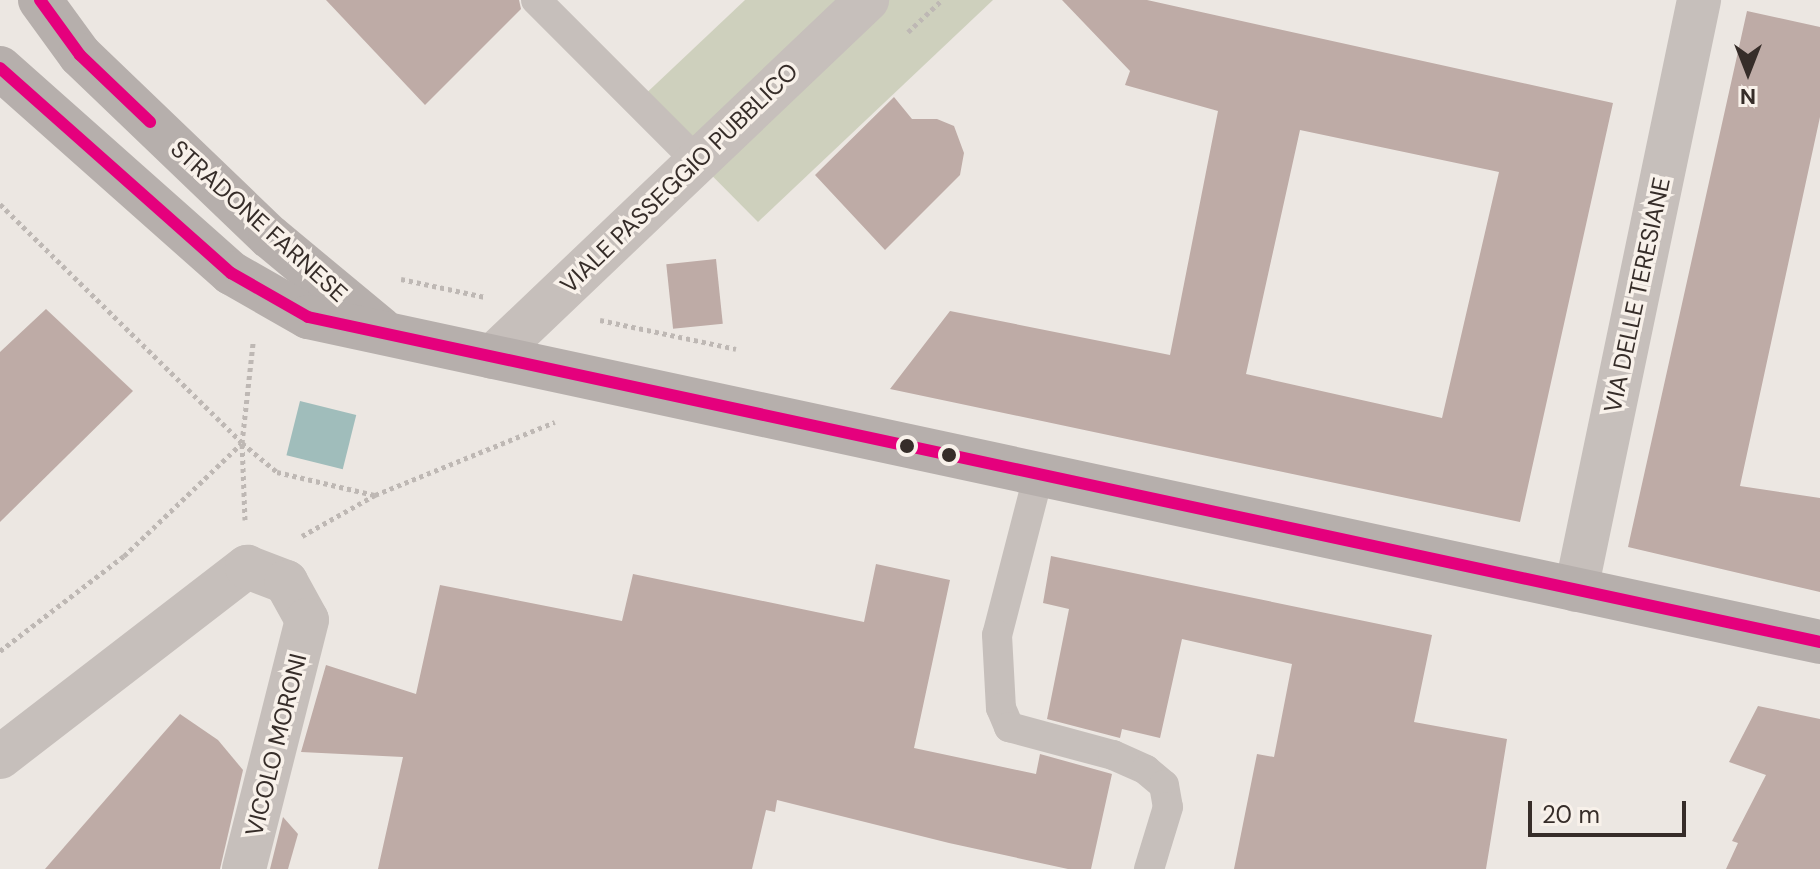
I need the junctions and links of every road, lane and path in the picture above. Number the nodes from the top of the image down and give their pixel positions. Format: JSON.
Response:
{"nodes":[{"id":1,"x":40,"y":0,"type":"edge"},
{"id":2,"x":536,"y":0,"type":"edge"},
{"id":3,"x":867,"y":0,"type":"edge"},
{"id":4,"x":1699,"y":0,"type":"edge"},
{"id":5,"x":0,"y":68,"type":"edge"},
{"id":6,"x":696,"y":160,"type":"junction"},
{"id":7,"x":0,"y":204,"type":"edge"},
{"id":8,"x":389,"y":276,"type":"dead end"},
{"id":9,"x":542,"y":308,"type":"junction"},
{"id":10,"x":386,"y":333,"type":"junction"},
{"id":11,"x":253,"y":342,"type":"dead end"},
{"id":12,"x":736,"y":349,"type":"dead end"},
{"id":13,"x":492,"y":357,"type":"junction"},
{"id":14,"x":560,"y":420,"type":"dead end"},
{"id":15,"x":242,"y":443,"type":"junction"},
{"id":16,"x":1038,"y":477,"type":"junction"},
{"id":17,"x":375,"y":495,"type":"junction"},
{"id":18,"x":247,"y":567,"type":"junction"},
{"id":19,"x":1576,"y":590,"type":"junction"},
{"id":20,"x":1820,"y":642,"type":"edge"},
{"id":21,"x":0,"y":651,"type":"edge"},
{"id":22,"x":0,"y":757,"type":"edge"},
{"id":23,"x":244,"y":869,"type":"edge"},
{"id":24,"x":1149,"y":869,"type":"edge"}],
"edges":[{"from":1,"to":10,"type":"street","name":"STRADONE FARNESE"},
{"from":2,"to":6,"type":"lane"},
{"from":3,"to":6,"type":"street","name":"VIALE PASSEGGIO PUBBLICO"},
{"from":4,"to":19,"type":"street","name":"VIA DELLE TERESIANE"},
{"from":5,"to":10,"type":"street","name":"STRADONE FARNESE"},
{"from":6,"to":9,"type":"street","name":"VIALE PASSEGGIO PUBBLICO"},
{"from":7,"to":15,"type":"path"},
{"from":8,"to":9,"type":"path"},
{"from":9,"to":12,"type":"path"},
{"from":9,"to":13,"type":"street","name":"VIALE PASSEGGIO PUBBLICO"},
{"from":10,"to":13,"type":"street","name":"STRADONE FARNESE"},
{"from":11,"to":15,"type":"path"},
{"from":13,"to":16,"type":"street","name":"STRADONE FARNESE"},
{"from":14,"to":17,"type":"path"},
{"from":15,"to":17,"type":"path"},
{"from":15,"to":18,"type":"path"},
{"from":15,"to":21,"type":"path"},
{"from":16,"to":19,"type":"street","name":"STRADONE FARNESE"},
{"from":16,"to":24,"type":"lane"},
{"from":17,"to":18,"type":"path"},
{"from":18,"to":22,"type":"street"},
{"from":18,"to":23,"type":"street","name":"VICOLO MORONI"},
{"from":19,"to":20,"type":"street","name":"STRADONE FARNESE"}]}
